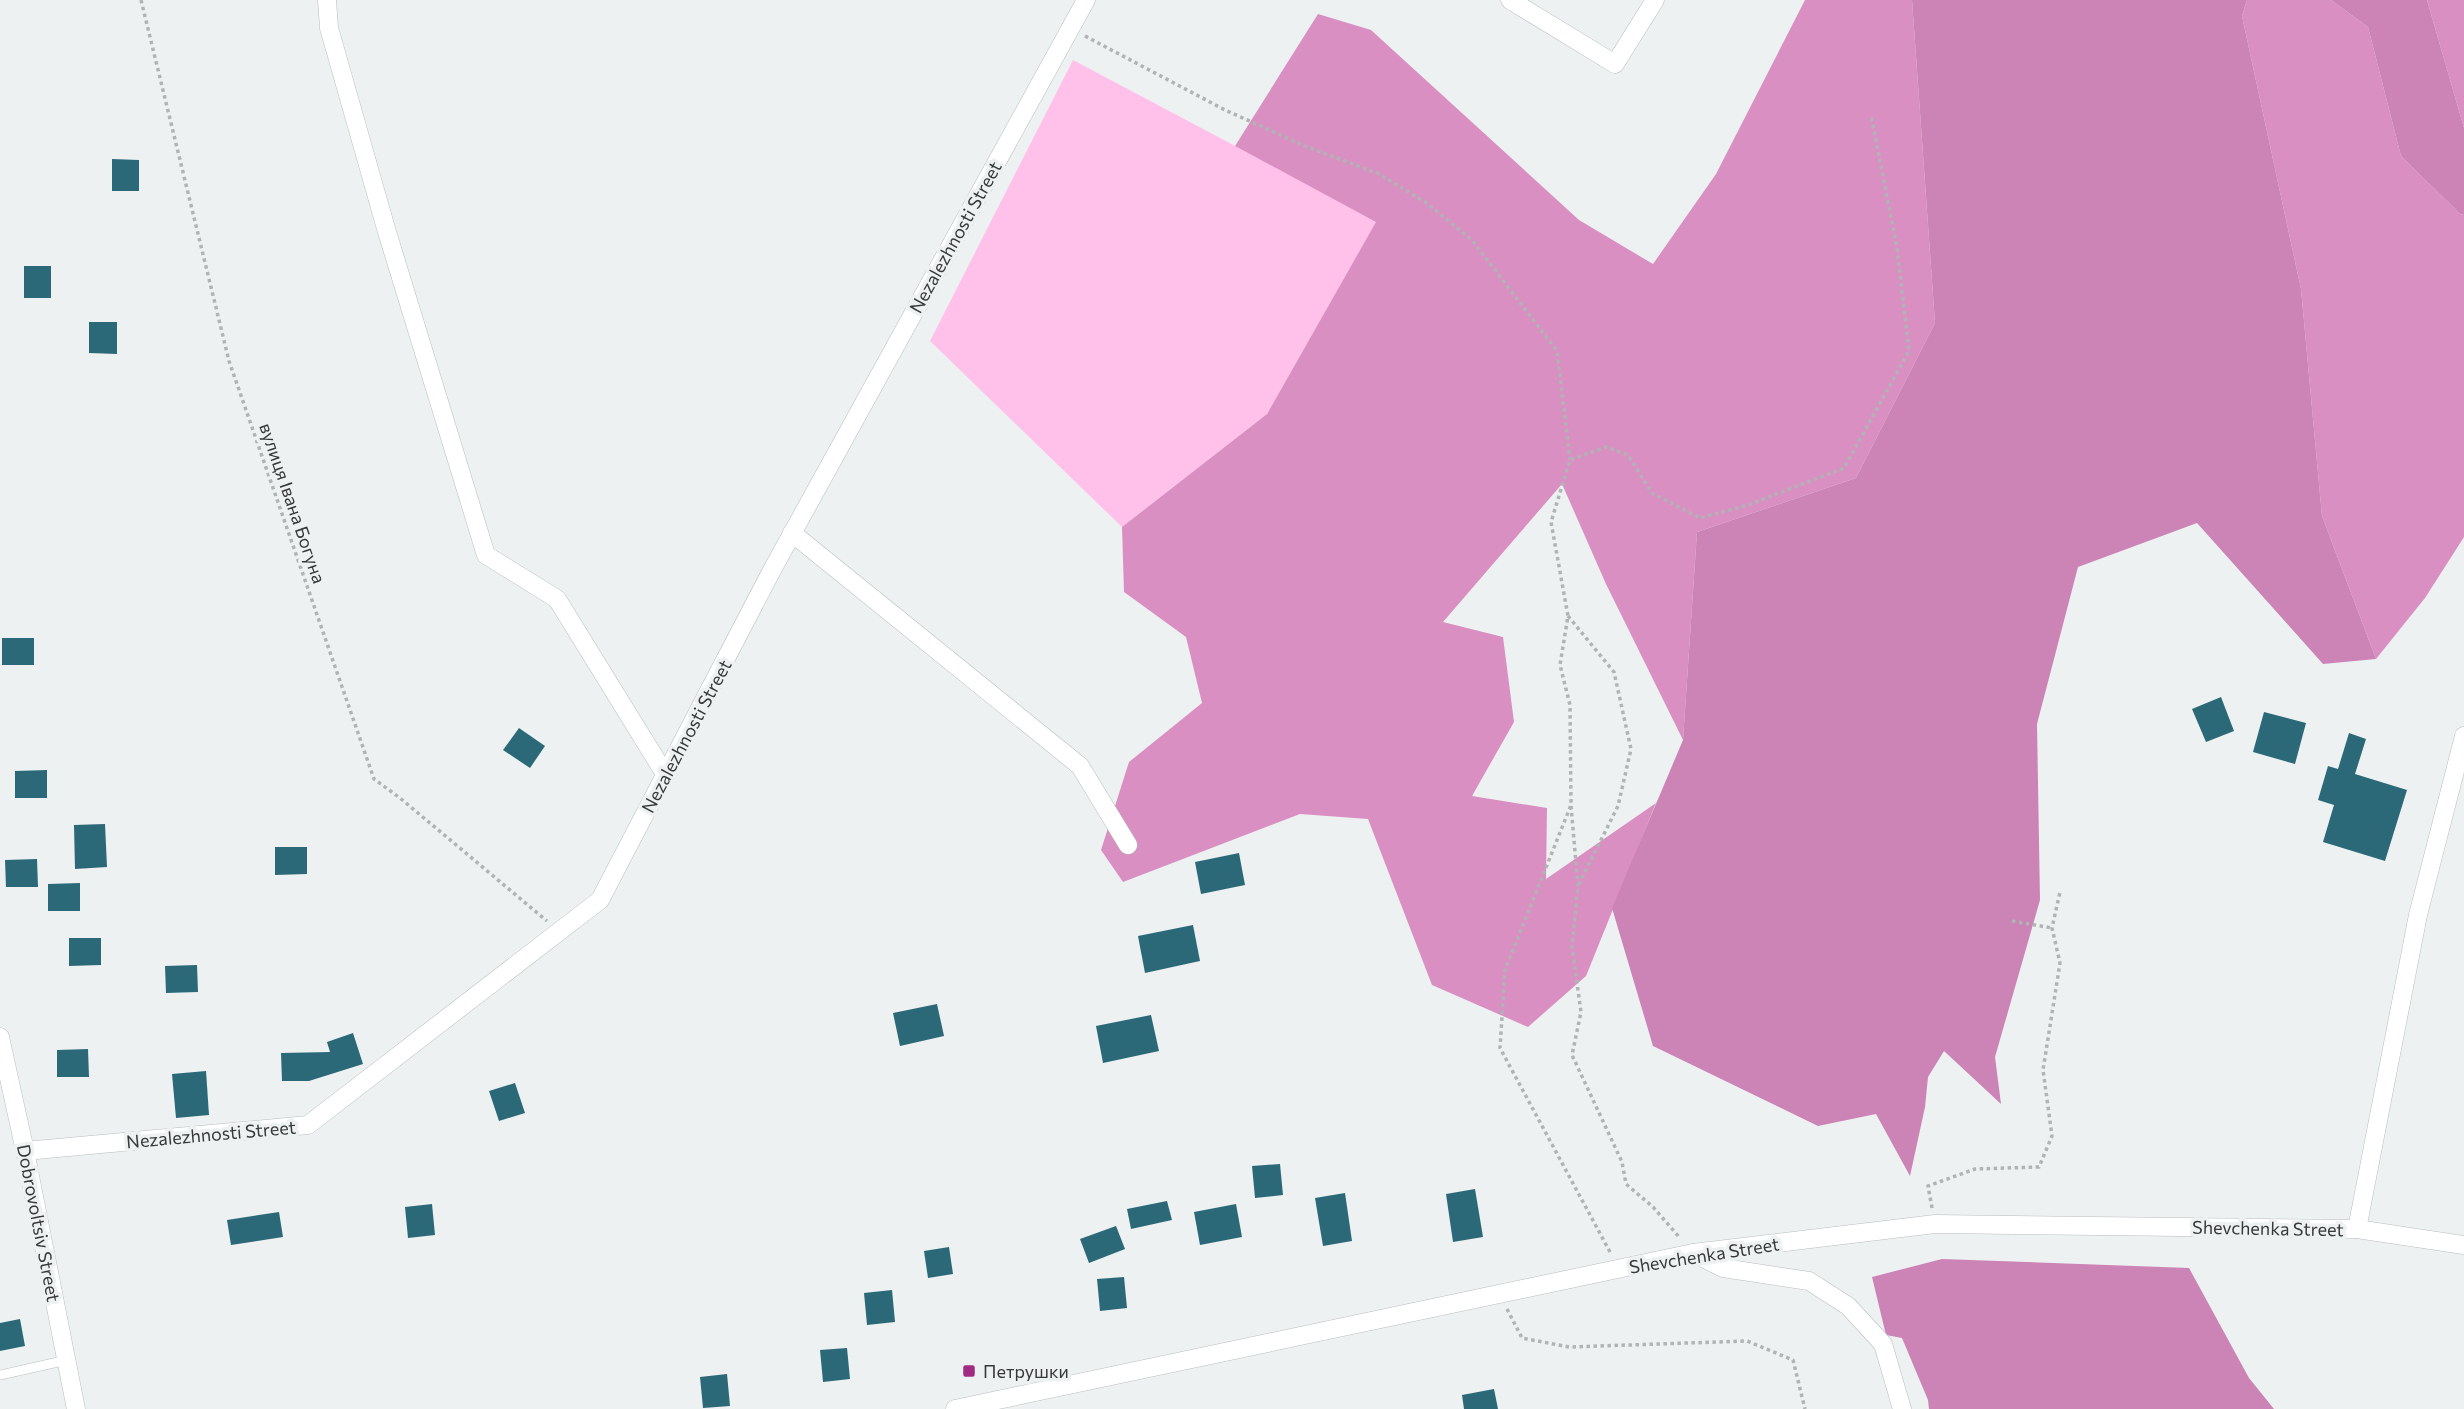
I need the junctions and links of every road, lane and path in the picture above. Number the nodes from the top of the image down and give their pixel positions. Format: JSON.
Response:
{"nodes":[{"id":1,"x":141,"y":0,"type":"edge"},
{"id":2,"x":327,"y":0,"type":"edge"},
{"id":3,"x":1086,"y":0,"type":"edge"},
{"id":4,"x":1510,"y":0,"type":"edge"},
{"id":5,"x":1655,"y":0,"type":"edge"},
{"id":6,"x":1070,"y":28,"type":"junction"},
{"id":7,"x":1871,"y":115,"type":"dead end"},
{"id":8,"x":1570,"y":460,"type":"junction"},
{"id":9,"x":792,"y":533,"type":"junction"},
{"id":10,"x":1568,"y":616,"type":"junction"},
{"id":11,"x":2464,"y":736,"type":"edge"},
{"id":12,"x":665,"y":774,"type":"junction"},
{"id":13,"x":1571,"y":805,"type":"junction"},
{"id":14,"x":1128,"y":845,"type":"dead end"},
{"id":15,"x":1578,"y":886,"type":"junction"},
{"id":16,"x":2060,"y":892,"type":"dead end"},
{"id":17,"x":2012,"y":920,"type":"dead end"},
{"id":18,"x":2052,"y":928,"type":"junction"},
{"id":19,"x":559,"y":931,"type":"junction"},
{"id":20,"x":0,"y":1037,"type":"edge"},
{"id":21,"x":26,"y":1151,"type":"junction"},
{"id":22,"x":1936,"y":1224,"type":"junction"},
{"id":23,"x":2357,"y":1229,"type":"junction"},
{"id":24,"x":2464,"y":1245,"type":"edge"},
{"id":25,"x":1693,"y":1253,"type":"junction"},
{"id":26,"x":1619,"y":1269,"type":"junction"},
{"id":27,"x":1500,"y":1294,"type":"junction"},
{"id":28,"x":67,"y":1360,"type":"junction"},
{"id":29,"x":0,"y":1375,"type":"edge"},
{"id":30,"x":76,"y":1409,"type":"edge"},
{"id":31,"x":956,"y":1409,"type":"edge"},
{"id":32,"x":1805,"y":1409,"type":"edge"},
{"id":33,"x":1902,"y":1409,"type":"edge"}],
"edges":[{"from":1,"to":19,"type":"path","name":"вулиця Івана Богуна"},
{"from":2,"to":12,"type":"street"},
{"from":3,"to":6,"type":"street","name":"Nezalezhnosti Street"},
{"from":4,"to":5,"type":"street"},
{"from":6,"to":8,"type":"path"},
{"from":6,"to":9,"type":"street","name":"Nezalezhnosti Street"},
{"from":7,"to":8,"type":"path"},
{"from":8,"to":10,"type":"path"},
{"from":9,"to":12,"type":"street","name":"Nezalezhnosti Street"},
{"from":9,"to":14,"type":"street"},
{"from":10,"to":13,"type":"path"},
{"from":10,"to":15,"type":"path"},
{"from":11,"to":23,"type":"street"},
{"from":12,"to":19,"type":"street","name":"Nezalezhnosti Street"},
{"from":13,"to":15,"type":"path"},
{"from":13,"to":26,"type":"path"},
{"from":15,"to":25,"type":"path"},
{"from":16,"to":18,"type":"path"},
{"from":17,"to":18,"type":"path"},
{"from":18,"to":22,"type":"path"},
{"from":19,"to":21,"type":"street","name":"Nezalezhnosti Street"},
{"from":20,"to":21,"type":"street","name":"Dobrovoltsiv Street"},
{"from":21,"to":28,"type":"street","name":"Dobrovoltsiv Street"},
{"from":22,"to":23,"type":"street","name":"Shevchenka Street"},
{"from":22,"to":25,"type":"street","name":"Shevchenka Street"},
{"from":23,"to":24,"type":"street","name":"Shevchenka Street"},
{"from":25,"to":26,"type":"street","name":"Shevchenka Street"},
{"from":25,"to":33,"type":"street"},
{"from":26,"to":27,"type":"street","name":"Shevchenka Street"},
{"from":27,"to":31,"type":"street","name":"Shevchenka Street"},
{"from":27,"to":32,"type":"path"},
{"from":28,"to":29,"type":"lane"},
{"from":28,"to":30,"type":"street","name":"Dobrovoltsiv Street"}]}
